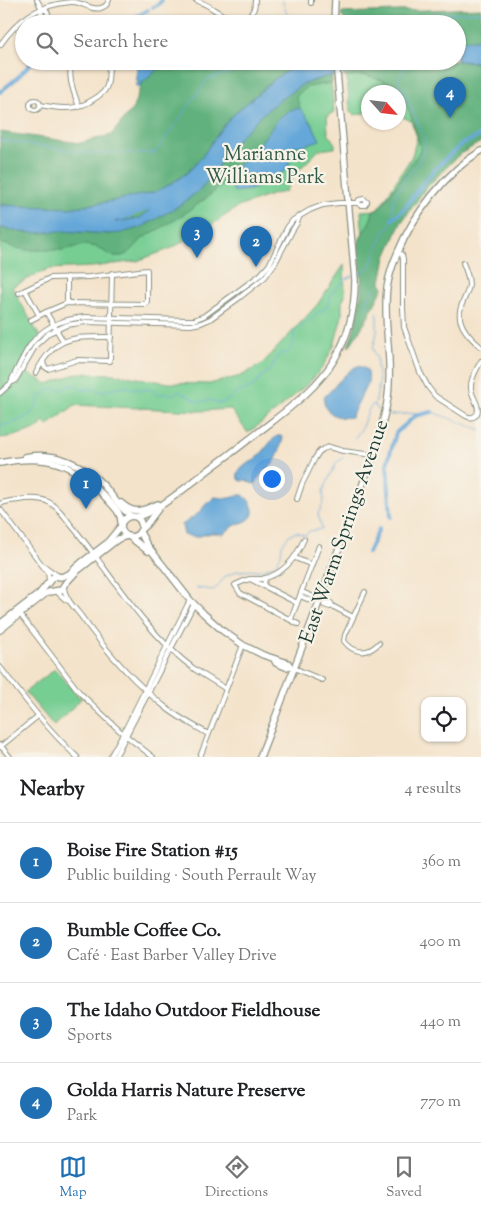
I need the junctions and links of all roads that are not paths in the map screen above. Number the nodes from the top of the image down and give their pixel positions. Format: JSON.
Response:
{"nodes":[{"id":1,"x":37,"y":0,"type":"edge"},
{"id":2,"x":109,"y":0,"type":"edge"},
{"id":3,"x":196,"y":0,"type":"edge"},
{"id":4,"x":255,"y":0,"type":"edge"},
{"id":5,"x":335,"y":0,"type":"edge"},
{"id":6,"x":75,"y":1,"type":"edge"},
{"id":7,"x":42,"y":9,"type":"junction"},
{"id":8,"x":32,"y":15,"type":"edge"},
{"id":9,"x":42,"y":15,"type":"edge"},
{"id":10,"x":49,"y":15,"type":"edge"},
{"id":11,"x":223,"y":15,"type":"edge"},
{"id":12,"x":250,"y":15,"type":"edge"},
{"id":13,"x":334,"y":15,"type":"edge"},
{"id":14,"x":15,"y":27,"type":"edge"},
{"id":15,"x":0,"y":45,"type":"edge"},
{"id":16,"x":70,"y":70,"type":"edge"},
{"id":17,"x":109,"y":70,"type":"edge"},
{"id":18,"x":337,"y":70,"type":"edge"},
{"id":19,"x":40,"y":105,"type":"dead end"},
{"id":20,"x":79,"y":107,"type":"junction"},
{"id":21,"x":481,"y":151,"type":"edge"},
{"id":22,"x":348,"y":203,"type":"junction"},
{"id":23,"x":358,"y":203,"type":"dead end"},
{"id":24,"x":398,"y":252,"type":"junction"},
{"id":25,"x":463,"y":262,"type":"dead end"},
{"id":26,"x":112,"y":273,"type":"junction"},
{"id":27,"x":67,"y":278,"type":"junction"},
{"id":28,"x":25,"y":290,"type":"junction"},
{"id":29,"x":19,"y":293,"type":"dead end"},
{"id":30,"x":67,"y":303,"type":"junction"},
{"id":31,"x":112,"y":304,"type":"junction"},
{"id":32,"x":46,"y":312,"type":"junction"},
{"id":33,"x":39,"y":316,"type":"junction"},
{"id":34,"x":32,"y":320,"type":"dead end"},
{"id":35,"x":111,"y":320,"type":"junction"},
{"id":36,"x":55,"y":327,"type":"junction"},
{"id":37,"x":111,"y":337,"type":"junction"},
{"id":38,"x":63,"y":341,"type":"junction"},
{"id":39,"x":481,"y":347,"type":"edge"},
{"id":40,"x":42,"y":361,"type":"junction"},
{"id":41,"x":481,"y":361,"type":"edge"},
{"id":42,"x":36,"y":373,"type":"dead end"},
{"id":43,"x":0,"y":393,"type":"edge"},
{"id":44,"x":373,"y":455,"type":"junction"},
{"id":45,"x":3,"y":462,"type":"edge"},
{"id":46,"x":110,"y":494,"type":"junction"},
{"id":47,"x":297,"y":499,"type":"dead end"},
{"id":48,"x":167,"y":501,"type":"junction"},
{"id":49,"x":0,"y":504,"type":"edge"},
{"id":50,"x":161,"y":505,"type":"junction"},
{"id":51,"x":0,"y":509,"type":"edge"},
{"id":52,"x":134,"y":517,"type":"junction"},
{"id":53,"x":121,"y":525,"type":"junction"},
{"id":54,"x":141,"y":530,"type":"junction"},
{"id":55,"x":129,"y":536,"type":"junction"},
{"id":56,"x":304,"y":539,"type":"dead end"},
{"id":57,"x":320,"y":546,"type":"dead end"},
{"id":58,"x":94,"y":555,"type":"junction"},
{"id":59,"x":156,"y":556,"type":"junction"},
{"id":60,"x":295,"y":558,"type":"junction"},
{"id":61,"x":42,"y":564,"type":"junction"},
{"id":62,"x":312,"y":565,"type":"junction"},
{"id":63,"x":59,"y":577,"type":"junction"},
{"id":64,"x":265,"y":578,"type":"junction"},
{"id":65,"x":250,"y":579,"type":"junction"},
{"id":66,"x":49,"y":582,"type":"junction"},
{"id":67,"x":64,"y":586,"type":"junction"},
{"id":68,"x":264,"y":586,"type":"junction"},
{"id":69,"x":55,"y":591,"type":"junction"},
{"id":70,"x":365,"y":592,"type":"dead end"},
{"id":71,"x":301,"y":594,"type":"junction"},
{"id":72,"x":361,"y":600,"type":"junction"},
{"id":73,"x":70,"y":601,"type":"junction"},
{"id":74,"x":319,"y":601,"type":"junction"},
{"id":75,"x":192,"y":602,"type":"junction"},
{"id":76,"x":297,"y":603,"type":"junction"},
{"id":77,"x":367,"y":603,"type":"dead end"},
{"id":78,"x":19,"y":613,"type":"junction"},
{"id":79,"x":353,"y":617,"type":"junction"},
{"id":80,"x":291,"y":619,"type":"junction"},
{"id":81,"x":0,"y":624,"type":"edge"},
{"id":82,"x":298,"y":624,"type":"dead end"},
{"id":83,"x":0,"y":630,"type":"edge"},
{"id":84,"x":379,"y":643,"type":"dead end"},
{"id":85,"x":243,"y":644,"type":"junction"},
{"id":86,"x":169,"y":647,"type":"junction"},
{"id":87,"x":0,"y":667,"type":"edge"},
{"id":88,"x":292,"y":667,"type":"junction"},
{"id":89,"x":322,"y":680,"type":"dead end"},
{"id":90,"x":226,"y":689,"type":"junction"},
{"id":91,"x":147,"y":691,"type":"junction"},
{"id":92,"x":38,"y":716,"type":"junction"},
{"id":93,"x":208,"y":734,"type":"junction"},
{"id":94,"x":125,"y":735,"type":"junction"},
{"id":95,"x":0,"y":746,"type":"edge"},
{"id":96,"x":10,"y":757,"type":"edge"},
{"id":97,"x":77,"y":757,"type":"edge"},
{"id":98,"x":110,"y":757,"type":"edge"},
{"id":99,"x":115,"y":757,"type":"edge"},
{"id":100,"x":152,"y":757,"type":"edge"},
{"id":101,"x":200,"y":757,"type":"edge"},
{"id":102,"x":260,"y":757,"type":"edge"}],
"edges":[{"from":1,"to":7,"type":"street"},
{"from":2,"to":6,"type":"street"},
{"from":3,"to":11,"type":"street"},
{"from":4,"to":12,"type":"street"},
{"from":5,"to":13,"type":"street"},
{"from":6,"to":7,"type":"street"},
{"from":7,"to":8,"type":"street"},
{"from":7,"to":9,"type":"street"},
{"from":7,"to":10,"type":"street"},
{"from":14,"to":15,"type":"street"},
{"from":16,"to":20,"type":"street"},
{"from":17,"to":20,"type":"street"},
{"from":18,"to":22,"type":"street"},
{"from":19,"to":20,"type":"street"},
{"from":21,"to":24,"type":"street","name":"East Warm Springs Avenue"},
{"from":22,"to":23,"type":"street"},
{"from":22,"to":35,"type":"street"},
{"from":22,"to":48,"type":"street"},
{"from":24,"to":41,"type":"street"},
{"from":24,"to":44,"type":"street","name":"East Warm Springs Avenue"},
{"from":25,"to":39,"type":"street"},
{"from":26,"to":27,"type":"street"},
{"from":26,"to":31,"type":"street"},
{"from":26,"to":31,"type":"street"},
{"from":27,"to":28,"type":"street"},
{"from":27,"to":30,"type":"street"},
{"from":28,"to":29,"type":"street"},
{"from":28,"to":33,"type":"street"},
{"from":30,"to":31,"type":"street"},
{"from":30,"to":32,"type":"street"},
{"from":31,"to":35,"type":"street"},
{"from":32,"to":33,"type":"street"},
{"from":32,"to":36,"type":"street"},
{"from":33,"to":34,"type":"street"},
{"from":35,"to":36,"type":"street"},
{"from":35,"to":37,"type":"street"},
{"from":36,"to":38,"type":"street"},
{"from":36,"to":43,"type":"street"},
{"from":37,"to":38,"type":"street"},
{"from":37,"to":40,"type":"street"},
{"from":38,"to":40,"type":"street"},
{"from":40,"to":42,"type":"street"},
{"from":44,"to":47,"type":"street"},
{"from":44,"to":74,"type":"street","name":"East Warm Springs Avenue"},
{"from":45,"to":46,"type":"street"},
{"from":45,"to":53,"type":"street"},
{"from":46,"to":48,"type":"street"},
{"from":46,"to":52,"type":"street"},
{"from":48,"to":50,"type":"street"},
{"from":49,"to":58,"type":"street"},
{"from":50,"to":52,"type":"street"},
{"from":50,"to":54,"type":"street"},
{"from":51,"to":61,"type":"street"},
{"from":52,"to":53,"type":"street"},
{"from":52,"to":54,"type":"street"},
{"from":53,"to":55,"type":"street"},
{"from":53,"to":58,"type":"street"},
{"from":54,"to":55,"type":"street"},
{"from":54,"to":59,"type":"street","name":"East Warm Springs Avenue"},
{"from":55,"to":58,"type":"street"},
{"from":55,"to":59,"type":"street","name":"East Warm Springs Avenue"},
{"from":56,"to":60,"type":"street"},
{"from":57,"to":62,"type":"street"},
{"from":58,"to":63,"type":"street"},
{"from":58,"to":67,"type":"street"},
{"from":58,"to":86,"type":"street"},
{"from":59,"to":75,"type":"street","name":"East Warm Springs Avenue"},
{"from":60,"to":62,"type":"street"},
{"from":60,"to":64,"type":"street"},
{"from":61,"to":63,"type":"street"},
{"from":61,"to":66,"type":"street"},
{"from":62,"to":71,"type":"street"},
{"from":63,"to":66,"type":"street"},
{"from":63,"to":67,"type":"street"},
{"from":64,"to":65,"type":"street"},
{"from":64,"to":68,"type":"street"},
{"from":65,"to":68,"type":"street"},
{"from":65,"to":80,"type":"street"},
{"from":66,"to":69,"type":"street"},
{"from":66,"to":78,"type":"street"},
{"from":67,"to":69,"type":"street"},
{"from":67,"to":73,"type":"street"},
{"from":68,"to":76,"type":"street"},
{"from":69,"to":73,"type":"street"},
{"from":69,"to":78,"type":"street"},
{"from":70,"to":72,"type":"street"},
{"from":71,"to":74,"type":"street"},
{"from":71,"to":76,"type":"street"},
{"from":72,"to":77,"type":"street"},
{"from":72,"to":79,"type":"street"},
{"from":73,"to":91,"type":"street"},
{"from":74,"to":79,"type":"street"},
{"from":74,"to":88,"type":"street","name":"East Warm Springs Avenue"},
{"from":75,"to":85,"type":"street","name":"East Warm Springs Avenue"},
{"from":75,"to":86,"type":"street"},
{"from":76,"to":80,"type":"street"},
{"from":78,"to":81,"type":"street"},
{"from":78,"to":83,"type":"street"},
{"from":78,"to":94,"type":"street"},
{"from":79,"to":84,"type":"street"},
{"from":80,"to":82,"type":"street"},
{"from":85,"to":88,"type":"street","name":"East Warm Springs Avenue"},
{"from":85,"to":90,"type":"street"},
{"from":86,"to":90,"type":"street"},
{"from":86,"to":91,"type":"street"},
{"from":87,"to":92,"type":"street"},
{"from":88,"to":89,"type":"street"},
{"from":88,"to":102,"type":"street"},
{"from":90,"to":93,"type":"street"},
{"from":91,"to":93,"type":"street"},
{"from":91,"to":94,"type":"street"},
{"from":92,"to":95,"type":"street"},
{"from":92,"to":97,"type":"street"},
{"from":93,"to":101,"type":"street"},
{"from":94,"to":98,"type":"street"},
{"from":94,"to":99,"type":"street"},
{"from":94,"to":100,"type":"street"},
{"from":95,"to":96,"type":"street"}]}
